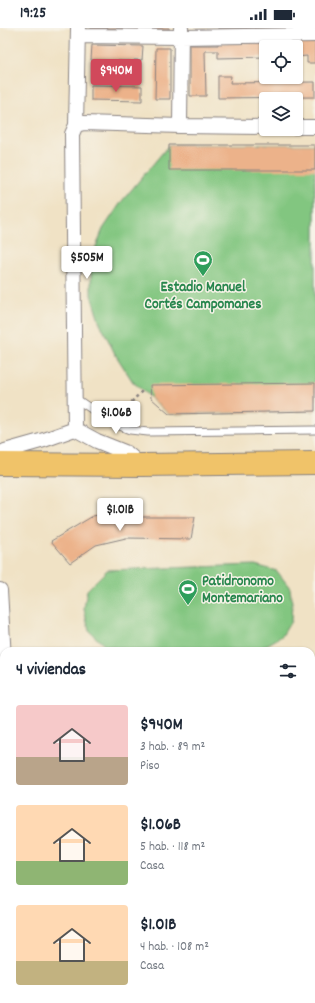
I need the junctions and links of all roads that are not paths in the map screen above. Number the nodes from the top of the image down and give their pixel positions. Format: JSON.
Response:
{"nodes":[{"id":1,"x":78,"y":32,"type":"edge"},
{"id":2,"x":181,"y":33,"type":"edge"},
{"id":3,"x":315,"y":35,"type":"edge"},
{"id":4,"x":76,"y":125,"type":"junction"},
{"id":5,"x":180,"y":126,"type":"junction"},
{"id":6,"x":259,"y":127,"type":"edge"},
{"id":7,"x":303,"y":127,"type":"edge"},
{"id":8,"x":315,"y":127,"type":"edge"},
{"id":9,"x":75,"y":398,"type":"junction"},
{"id":10,"x":75,"y":429,"type":"junction"},
{"id":11,"x":315,"y":430,"type":"edge"},
{"id":12,"x":0,"y":458,"type":"edge"},
{"id":13,"x":315,"y":463,"type":"edge"},
{"id":14,"x":0,"y":464,"type":"edge"},
{"id":15,"x":141,"y":465,"type":"junction"},
{"id":16,"x":0,"y":590,"type":"edge"},
{"id":17,"x":3,"y":647,"type":"edge"}],
"edges":[{"from":1,"to":2,"type":"street"},
{"from":1,"to":4,"type":"street"},
{"from":2,"to":3,"type":"street"},
{"from":2,"to":5,"type":"street"},
{"from":4,"to":5,"type":"street"},
{"from":4,"to":9,"type":"street"},
{"from":5,"to":6,"type":"street"},
{"from":7,"to":8,"type":"street"},
{"from":9,"to":10,"type":"street"},
{"from":9,"to":11,"type":"lane"},
{"from":10,"to":12,"type":"street"},
{"from":10,"to":15,"type":"street"},
{"from":13,"to":15,"type":"main road"},
{"from":14,"to":15,"type":"main road"},
{"from":16,"to":17,"type":"street"}]}
